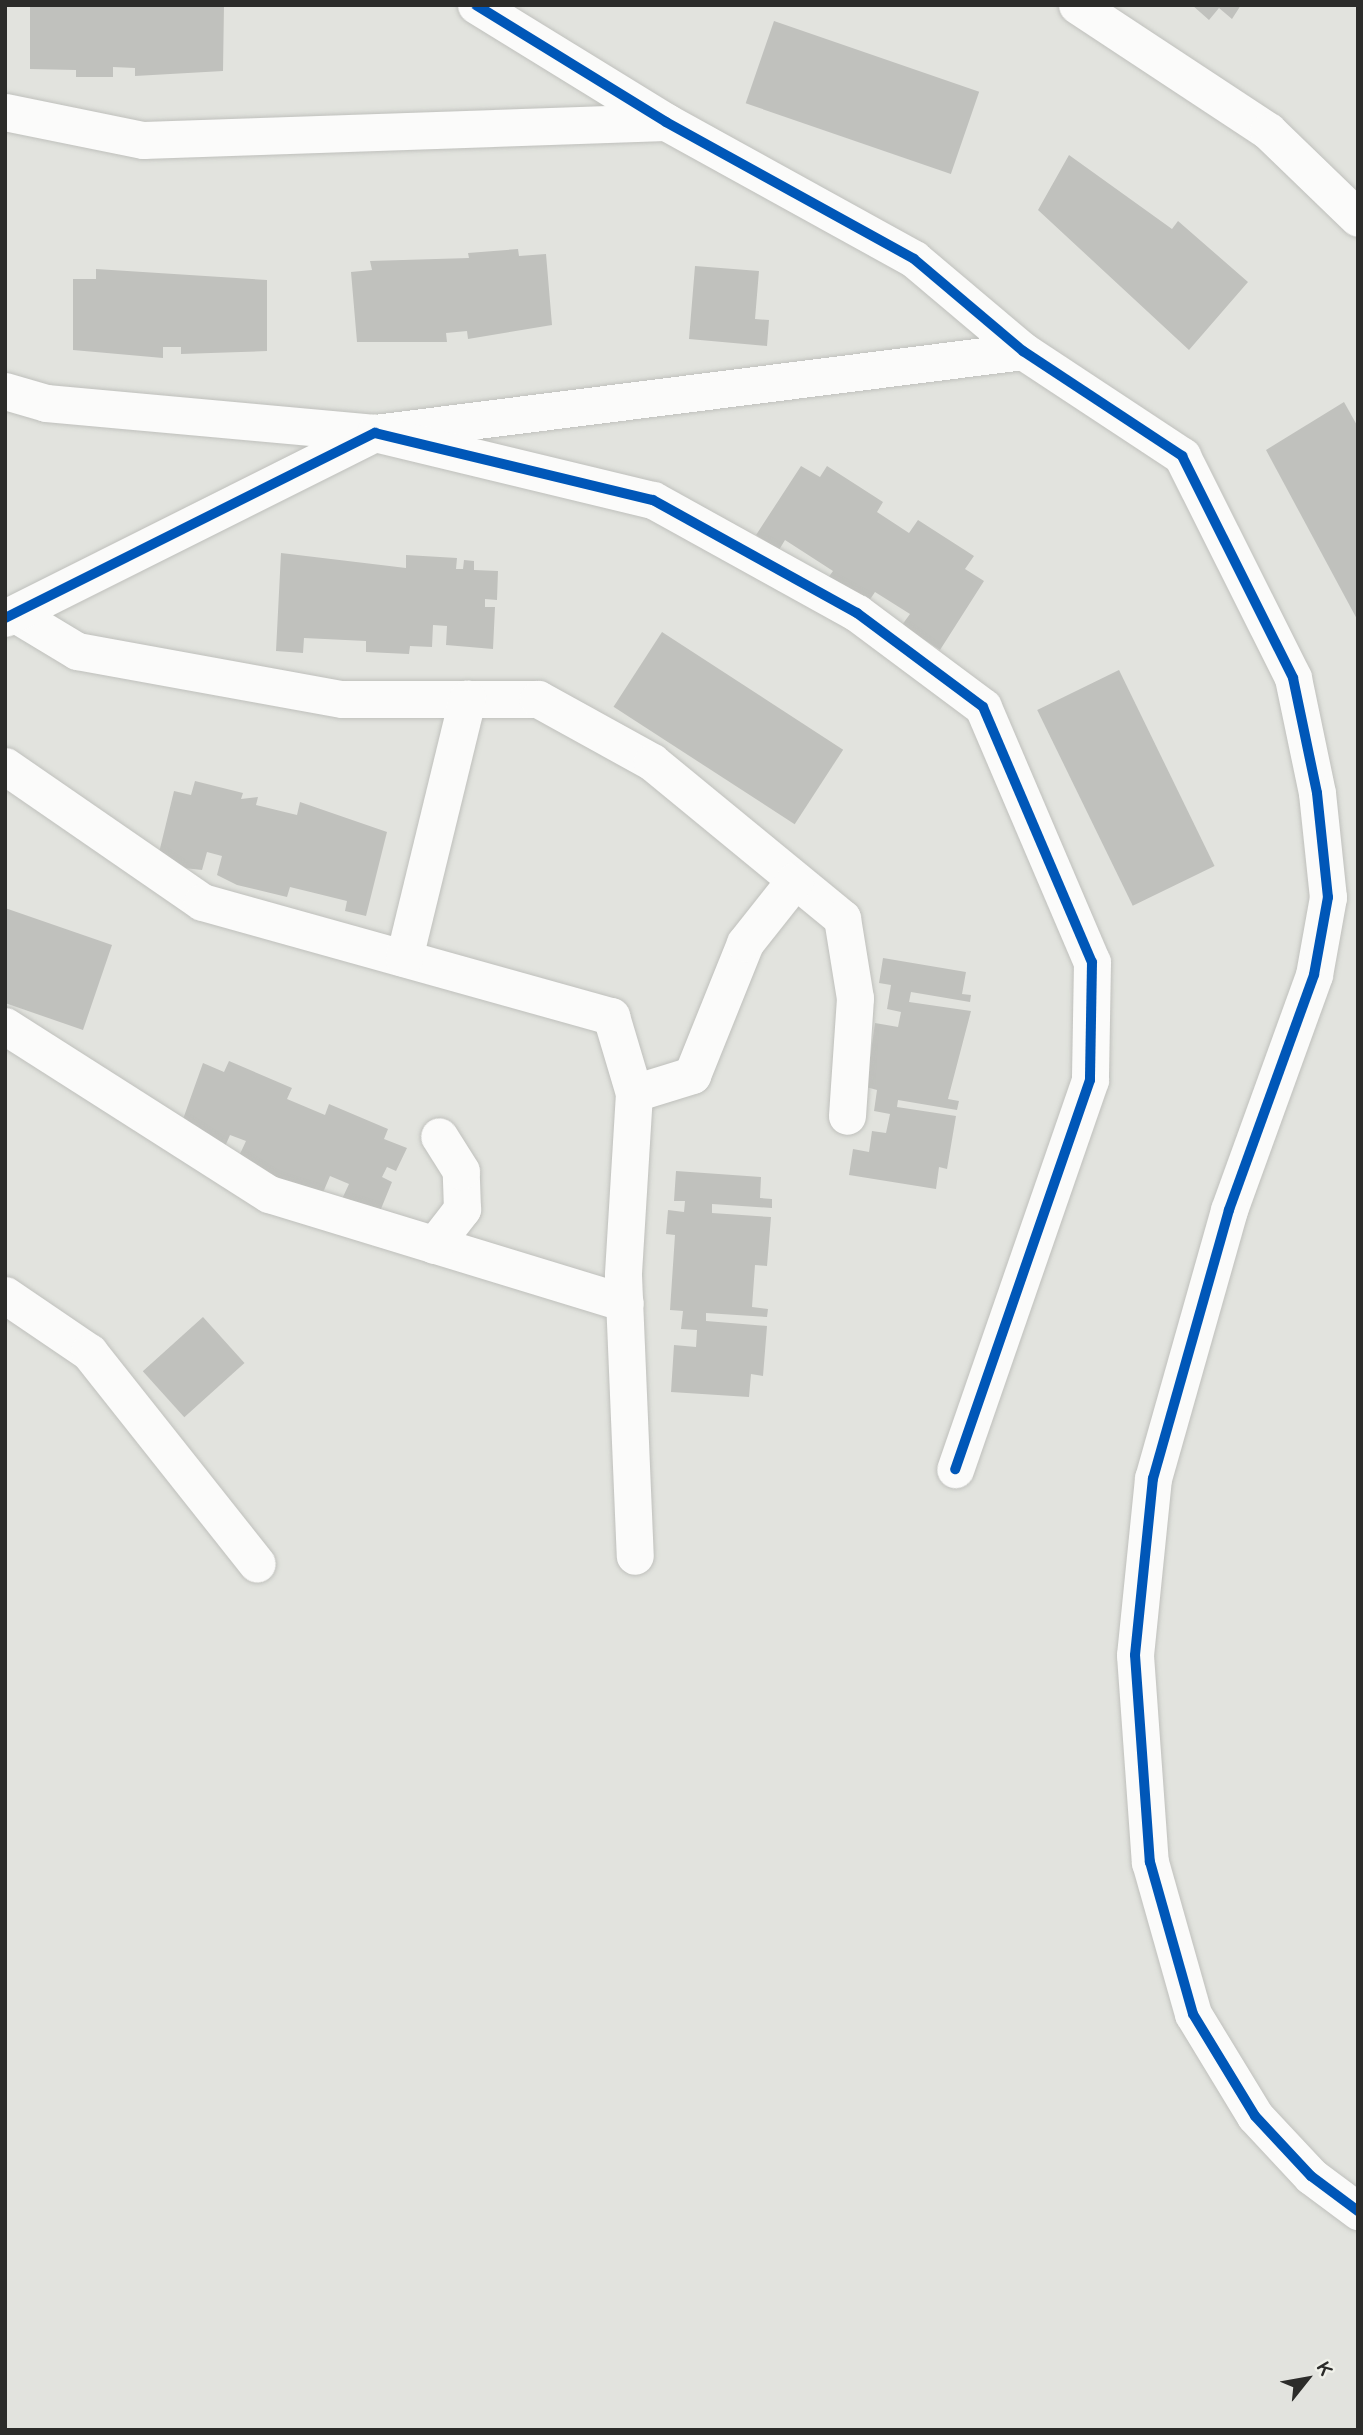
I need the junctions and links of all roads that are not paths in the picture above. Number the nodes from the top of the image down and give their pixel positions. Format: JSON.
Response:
{"nodes":[{"id":1,"x":476,"y":5,"type":"edge"},
{"id":2,"x":1076,"y":5,"type":"edge"},
{"id":3,"x":5,"y":112,"type":"edge"},
{"id":4,"x":666,"y":121,"type":"junction"},
{"id":5,"x":1358,"y":218,"type":"edge"},
{"id":6,"x":1023,"y":351,"type":"junction"},
{"id":7,"x":5,"y":391,"type":"edge"},
{"id":8,"x":375,"y":433,"type":"junction"},
{"id":9,"x":11,"y":616,"type":"edge"},
{"id":10,"x":467,"y":699,"type":"junction"},
{"id":11,"x":5,"y":766,"type":"edge"},
{"id":12,"x":795,"y":880,"type":"junction"},
{"id":13,"x":404,"y":958,"type":"junction"},
{"id":14,"x":5,"y":1026,"type":"edge"},
{"id":15,"x":635,"y":1093,"type":"junction"},
{"id":16,"x":847,"y":1115,"type":"dead end"},
{"id":17,"x":439,"y":1136,"type":"dead end"},
{"id":18,"x":434,"y":1245,"type":"junction"},
{"id":19,"x":5,"y":1295,"type":"edge"},
{"id":20,"x":625,"y":1303,"type":"junction"},
{"id":21,"x":955,"y":1469,"type":"dead end"},
{"id":22,"x":635,"y":1556,"type":"dead end"},
{"id":23,"x":257,"y":1564,"type":"dead end"},
{"id":24,"x":1358,"y":2211,"type":"edge"}],
"edges":[{"from":1,"to":4,"type":"street"},
{"from":2,"to":5,"type":"street"},
{"from":3,"to":4,"type":"street"},
{"from":4,"to":6,"type":"street"},
{"from":6,"to":8,"type":"street"},
{"from":6,"to":24,"type":"street"},
{"from":7,"to":8,"type":"street"},
{"from":8,"to":9,"type":"street"},
{"from":8,"to":21,"type":"street"},
{"from":9,"to":10,"type":"street"},
{"from":10,"to":12,"type":"street"},
{"from":10,"to":13,"type":"street"},
{"from":11,"to":13,"type":"street"},
{"from":12,"to":15,"type":"street"},
{"from":12,"to":16,"type":"street"},
{"from":13,"to":15,"type":"street"},
{"from":14,"to":18,"type":"street"},
{"from":15,"to":20,"type":"street"},
{"from":17,"to":18,"type":"street"},
{"from":18,"to":20,"type":"street"},
{"from":19,"to":23,"type":"street"},
{"from":20,"to":22,"type":"street"}]}
